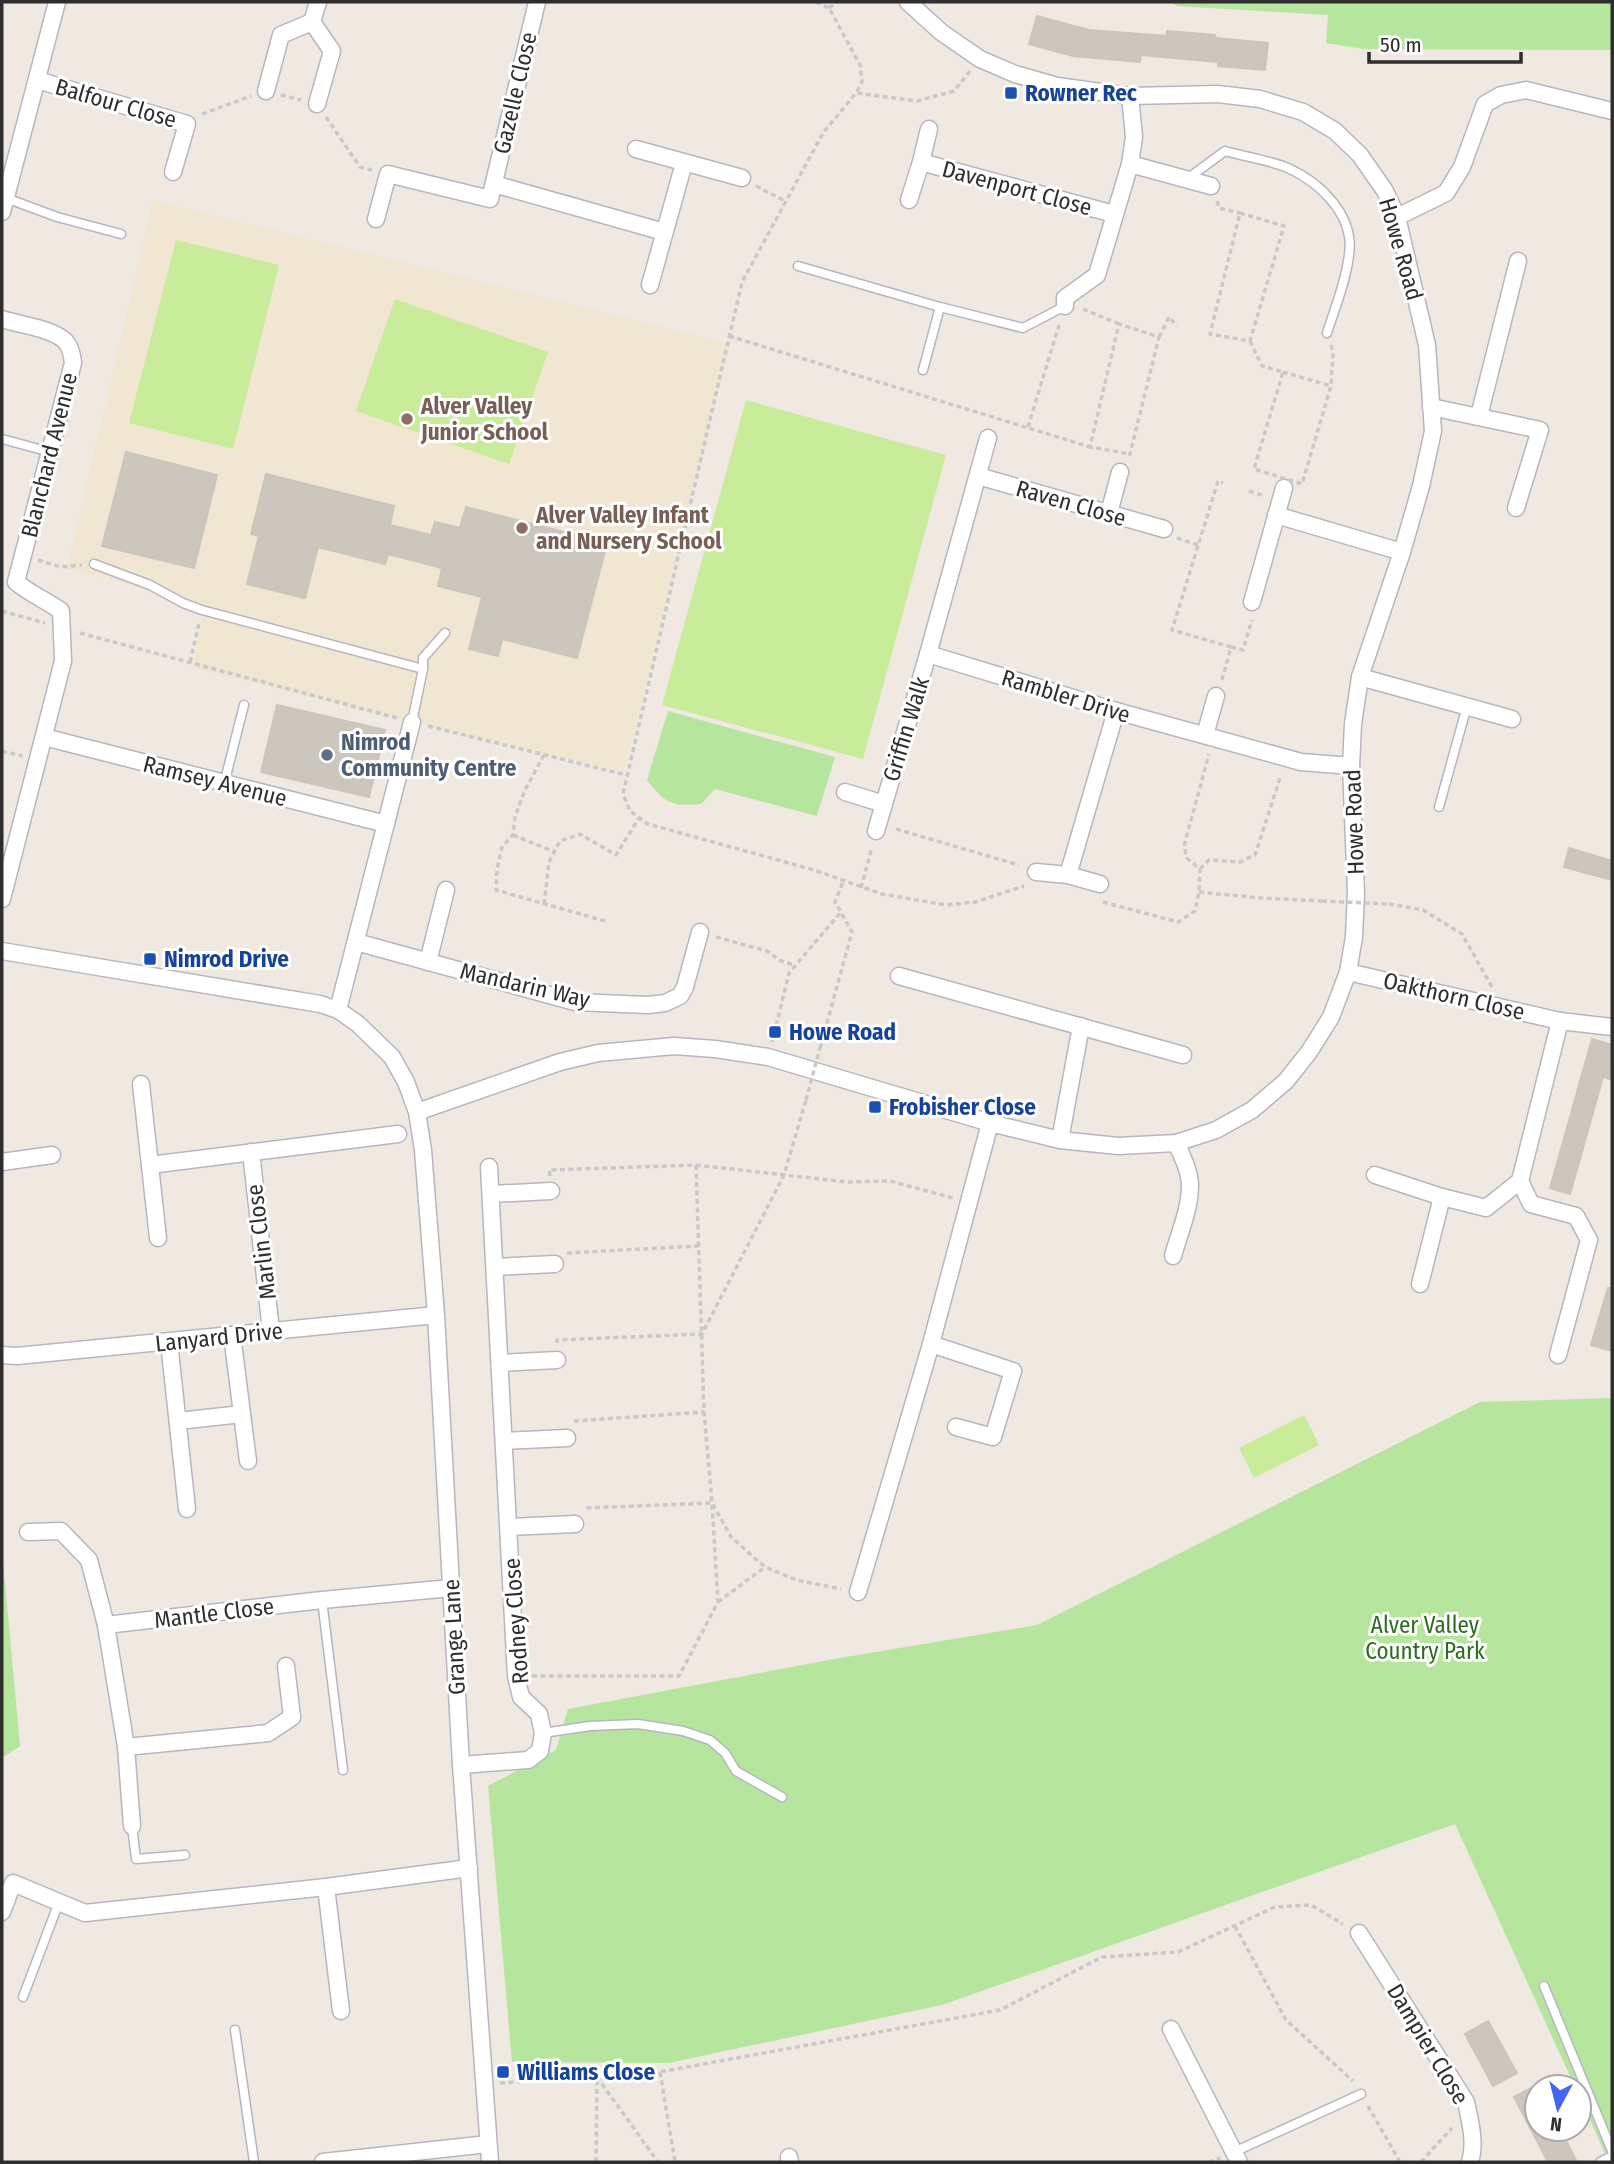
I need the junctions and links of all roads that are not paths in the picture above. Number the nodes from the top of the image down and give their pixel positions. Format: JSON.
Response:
{"nodes":[{"id":1,"x":57,"y":2,"type":"edge"},
{"id":2,"x":318,"y":2,"type":"edge"},
{"id":3,"x":537,"y":2,"type":"edge"},
{"id":4,"x":908,"y":2,"type":"edge"},
{"id":5,"x":312,"y":22,"type":"junction"},
{"id":6,"x":37,"y":80,"type":"junction"},
{"id":7,"x":266,"y":91,"type":"road end"},
{"id":8,"x":1130,"y":96,"type":"junction"},
{"id":9,"x":317,"y":104,"type":"road end"},
{"id":10,"x":1612,"y":111,"type":"edge"},
{"id":11,"x":929,"y":129,"type":"dead end"},
{"id":12,"x":636,"y":149,"type":"dead end"},
{"id":13,"x":921,"y":162,"type":"junction"},
{"id":14,"x":684,"y":163,"type":"junction"},
{"id":15,"x":1130,"y":164,"type":"junction"},
{"id":16,"x":173,"y":172,"type":"dead end"},
{"id":17,"x":742,"y":178,"type":"road end"},
{"id":18,"x":1187,"y":179,"type":"junction"},
{"id":19,"x":494,"y":184,"type":"junction"},
{"id":20,"x":1211,"y":186,"type":"road end"},
{"id":21,"x":909,"y":200,"type":"dead end"},
{"id":22,"x":4,"y":205,"type":"edge"},
{"id":23,"x":1114,"y":214,"type":"junction"},
{"id":24,"x":1397,"y":217,"type":"junction"},
{"id":25,"x":376,"y":219,"type":"dead end"},
{"id":26,"x":664,"y":232,"type":"junction"},
{"id":27,"x":121,"y":234,"type":"dead end"},
{"id":28,"x":1518,"y":261,"type":"dead end"},
{"id":29,"x":798,"y":266,"type":"dead end"},
{"id":30,"x":650,"y":285,"type":"dead end"},
{"id":31,"x":1065,"y":302,"type":"joint"},
{"id":32,"x":940,"y":307,"type":"junction"},
{"id":33,"x":2,"y":319,"type":"edge"},
{"id":34,"x":1327,"y":333,"type":"road end"},
{"id":35,"x":923,"y":370,"type":"dead end"},
{"id":36,"x":1431,"y":407,"type":"junction"},
{"id":37,"x":1479,"y":416,"type":"junction"},
{"id":38,"x":988,"y":438,"type":"dead end"},
{"id":39,"x":2,"y":439,"type":"edge"},
{"id":40,"x":50,"y":452,"type":"junction"},
{"id":41,"x":1120,"y":472,"type":"dead end"},
{"id":42,"x":978,"y":476,"type":"junction"},
{"id":43,"x":1284,"y":488,"type":"dead end"},
{"id":44,"x":1516,"y":508,"type":"dead end"},
{"id":45,"x":1108,"y":513,"type":"junction"},
{"id":46,"x":1276,"y":515,"type":"junction"},
{"id":47,"x":1164,"y":529,"type":"dead end"},
{"id":48,"x":1402,"y":552,"type":"junction"},
{"id":49,"x":94,"y":564,"type":"road end"},
{"id":50,"x":1252,"y":601,"type":"road end"},
{"id":51,"x":445,"y":633,"type":"dead end"},
{"id":52,"x":928,"y":654,"type":"junction"},
{"id":53,"x":423,"y":669,"type":"junction"},
{"id":54,"x":1360,"y":677,"type":"junction"},
{"id":55,"x":1216,"y":696,"type":"road end"},
{"id":56,"x":244,"y":705,"type":"dead end"},
{"id":57,"x":1467,"y":706,"type":"junction"},
{"id":58,"x":1116,"y":711,"type":"junction"},
{"id":59,"x":1512,"y":719,"type":"dead end"},
{"id":60,"x":412,"y":722,"type":"joint"},
{"id":61,"x":1205,"y":735,"type":"junction"},
{"id":62,"x":44,"y":737,"type":"junction"},
{"id":63,"x":1351,"y":766,"type":"junction"},
{"id":64,"x":224,"y":784,"type":"junction"},
{"id":65,"x":845,"y":792,"type":"dead end"},
{"id":66,"x":884,"y":804,"type":"junction"},
{"id":67,"x":1439,"y":807,"type":"dead end"},
{"id":68,"x":386,"y":824,"type":"junction"},
{"id":69,"x":876,"y":831,"type":"road end"},
{"id":70,"x":1032,"y":870,"type":"road end"},
{"id":71,"x":1068,"y":875,"type":"junction"},
{"id":72,"x":1100,"y":884,"type":"dead end"},
{"id":73,"x":446,"y":890,"type":"dead end"},
{"id":74,"x":2,"y":899,"type":"edge"},
{"id":75,"x":700,"y":932,"type":"road end"},
{"id":76,"x":356,"y":942,"type":"junction"},
{"id":77,"x":2,"y":951,"type":"edge"},
{"id":78,"x":428,"y":962,"type":"junction"},
{"id":79,"x":1348,"y":972,"type":"junction"},
{"id":80,"x":899,"y":976,"type":"dead end"},
{"id":81,"x":338,"y":1010,"type":"junction"},
{"id":82,"x":1560,"y":1021,"type":"junction"},
{"id":83,"x":1082,"y":1026,"type":"junction"},
{"id":84,"x":1612,"y":1027,"type":"edge"},
{"id":85,"x":1183,"y":1055,"type":"dead end"},
{"id":86,"x":141,"y":1084,"type":"dead end"},
{"id":87,"x":417,"y":1112,"type":"junction"},
{"id":88,"x":990,"y":1123,"type":"junction"},
{"id":89,"x":398,"y":1134,"type":"dead end"},
{"id":90,"x":1060,"y":1140,"type":"junction"},
{"id":91,"x":1176,"y":1143,"type":"junction"},
{"id":92,"x":251,"y":1152,"type":"junction"},
{"id":93,"x":52,"y":1156,"type":"dead end"},
{"id":94,"x":2,"y":1162,"type":"edge"},
{"id":95,"x":150,"y":1165,"type":"junction"},
{"id":96,"x":489,"y":1167,"type":"dead end"},
{"id":97,"x":1374,"y":1175,"type":"dead end"},
{"id":98,"x":1520,"y":1181,"type":"junction"},
{"id":99,"x":551,"y":1191,"type":"road end"},
{"id":100,"x":491,"y":1194,"type":"junction"},
{"id":101,"x":1442,"y":1197,"type":"junction"},
{"id":102,"x":158,"y":1238,"type":"dead end"},
{"id":103,"x":1172,"y":1256,"type":"dead end"},
{"id":104,"x":555,"y":1264,"type":"road end"},
{"id":105,"x":495,"y":1267,"type":"junction"},
{"id":106,"x":1420,"y":1284,"type":"dead end"},
{"id":107,"x":436,"y":1315,"type":"junction"},
{"id":108,"x":271,"y":1331,"type":"junction"},
{"id":109,"x":232,"y":1335,"type":"junction"},
{"id":110,"x":169,"y":1342,"type":"junction"},
{"id":111,"x":931,"y":1344,"type":"junction"},
{"id":112,"x":2,"y":1355,"type":"edge"},
{"id":113,"x":1558,"y":1355,"type":"dead end"},
{"id":114,"x":557,"y":1360,"type":"road end"},
{"id":115,"x":500,"y":1363,"type":"junction"},
{"id":116,"x":242,"y":1414,"type":"junction"},
{"id":117,"x":178,"y":1421,"type":"junction"},
{"id":118,"x":956,"y":1427,"type":"dead end"},
{"id":119,"x":567,"y":1438,"type":"road end"},
{"id":120,"x":505,"y":1441,"type":"junction"},
{"id":121,"x":248,"y":1461,"type":"dead end"},
{"id":122,"x":187,"y":1509,"type":"dead end"},
{"id":123,"x":575,"y":1524,"type":"road end"},
{"id":124,"x":510,"y":1527,"type":"junction"},
{"id":125,"x":28,"y":1532,"type":"dead end"},
{"id":126,"x":451,"y":1588,"type":"junction"},
{"id":127,"x":858,"y":1592,"type":"road end"},
{"id":128,"x":321,"y":1600,"type":"junction"},
{"id":129,"x":106,"y":1626,"type":"junction"},
{"id":130,"x":286,"y":1666,"type":"dead end"},
{"id":131,"x":543,"y":1733,"type":"junction"},
{"id":132,"x":126,"y":1746,"type":"junction"},
{"id":133,"x":461,"y":1766,"type":"junction"},
{"id":134,"x":343,"y":1770,"type":"dead end"},
{"id":135,"x":782,"y":1797,"type":"dead end"},
{"id":136,"x":132,"y":1826,"type":"joint"},
{"id":137,"x":185,"y":1855,"type":"dead end"},
{"id":138,"x":469,"y":1868,"type":"junction"},
{"id":139,"x":326,"y":1887,"type":"junction"},
{"id":140,"x":59,"y":1902,"type":"junction"},
{"id":141,"x":2,"y":1912,"type":"edge"},
{"id":142,"x":1359,"y":1933,"type":"road end"},
{"id":143,"x":1544,"y":1986,"type":"dead end"},
{"id":144,"x":23,"y":1997,"type":"dead end"},
{"id":145,"x":341,"y":2011,"type":"dead end"},
{"id":146,"x":1171,"y":2029,"type":"dead end"},
{"id":147,"x":235,"y":2030,"type":"dead end"},
{"id":148,"x":1361,"y":2094,"type":"road end"},
{"id":149,"x":488,"y":2144,"type":"junction"},
{"id":150,"x":1612,"y":2153,"type":"edge"},
{"id":151,"x":1236,"y":2157,"type":"edge"},
{"id":152,"x":254,"y":2162,"type":"edge"},
{"id":153,"x":323,"y":2162,"type":"edge"},
{"id":154,"x":490,"y":2162,"type":"edge"},
{"id":155,"x":1470,"y":2162,"type":"edge"},
{"id":156,"x":1600,"y":2162,"type":"edge"}],
"edges":[{"from":1,"to":6,"type":"street"},
{"from":2,"to":5,"type":"street"},
{"from":3,"to":19,"type":"street","name":"Gazelle Close"},
{"from":4,"to":8,"type":"street","name":"Howe Road"},
{"from":5,"to":7,"type":"street"},
{"from":5,"to":9,"type":"street"},
{"from":6,"to":16,"type":"street","name":"Balfour Close"},
{"from":6,"to":22,"type":"street"},
{"from":8,"to":15,"type":"street"},
{"from":8,"to":24,"type":"street","name":"Howe Road"},
{"from":10,"to":24,"type":"street"},
{"from":11,"to":13,"type":"street","name":"Davenport Close"},
{"from":12,"to":14,"type":"street"},
{"from":13,"to":21,"type":"street","name":"Davenport Close"},
{"from":13,"to":23,"type":"street","name":"Davenport Close"},
{"from":14,"to":17,"type":"street"},
{"from":14,"to":26,"type":"street"},
{"from":15,"to":18,"type":"street"},
{"from":15,"to":23,"type":"street"},
{"from":18,"to":20,"type":"street"},
{"from":18,"to":34,"type":"lane"},
{"from":19,"to":25,"type":"street"},
{"from":19,"to":26,"type":"street"},
{"from":22,"to":27,"type":"lane"},
{"from":23,"to":31,"type":"street"},
{"from":24,"to":36,"type":"street","name":"Howe Road"},
{"from":26,"to":30,"type":"street"},
{"from":28,"to":37,"type":"street"},
{"from":29,"to":32,"type":"lane"},
{"from":31,"to":32,"type":"lane"},
{"from":32,"to":35,"type":"lane"},
{"from":33,"to":40,"type":"street","name":"Blanchard Avenue"},
{"from":36,"to":37,"type":"street"},
{"from":36,"to":48,"type":"street","name":"Howe Road"},
{"from":37,"to":44,"type":"street"},
{"from":38,"to":42,"type":"street"},
{"from":39,"to":40,"type":"lane"},
{"from":40,"to":62,"type":"street","name":"Blanchard Avenue"},
{"from":41,"to":45,"type":"street"},
{"from":42,"to":45,"type":"street","name":"Raven Close"},
{"from":42,"to":52,"type":"street"},
{"from":43,"to":46,"type":"street"},
{"from":45,"to":47,"type":"street","name":"Raven Close"},
{"from":46,"to":48,"type":"street"},
{"from":46,"to":50,"type":"street"},
{"from":48,"to":54,"type":"street","name":"Howe Road"},
{"from":49,"to":53,"type":"lane"},
{"from":51,"to":53,"type":"lane"},
{"from":52,"to":58,"type":"street","name":"Rambler Drive"},
{"from":52,"to":66,"type":"street","name":"Griffin Walk"},
{"from":53,"to":60,"type":"lane"},
{"from":54,"to":57,"type":"street"},
{"from":54,"to":63,"type":"street","name":"Howe Road"},
{"from":55,"to":61,"type":"street"},
{"from":56,"to":64,"type":"lane"},
{"from":57,"to":59,"type":"street"},
{"from":57,"to":67,"type":"lane"},
{"from":58,"to":61,"type":"street","name":"Rambler Drive"},
{"from":58,"to":71,"type":"street"},
{"from":60,"to":68,"type":"street"},
{"from":61,"to":63,"type":"street","name":"Rambler Drive"},
{"from":62,"to":64,"type":"street","name":"Ramsey Avenue"},
{"from":62,"to":74,"type":"street","name":"Blanchard Avenue"},
{"from":63,"to":79,"type":"street","name":"Howe Road"},
{"from":64,"to":68,"type":"street","name":"Ramsey Avenue"},
{"from":65,"to":66,"type":"street","name":"Griffin Walk"},
{"from":66,"to":69,"type":"street","name":"Griffin Walk"},
{"from":68,"to":76,"type":"street"},
{"from":70,"to":71,"type":"street"},
{"from":71,"to":72,"type":"street"},
{"from":73,"to":78,"type":"street","name":"Mandarin Way"},
{"from":75,"to":78,"type":"street","name":"Mandarin Way"},
{"from":76,"to":78,"type":"street","name":"Mandarin Way"},
{"from":76,"to":81,"type":"street"},
{"from":77,"to":81,"type":"street"},
{"from":79,"to":82,"type":"street","name":"Oakthorn Close"},
{"from":79,"to":91,"type":"street","name":"Howe Road"},
{"from":80,"to":83,"type":"street"},
{"from":81,"to":87,"type":"street"},
{"from":82,"to":84,"type":"street","name":"Oakthorn Close"},
{"from":82,"to":98,"type":"street"},
{"from":83,"to":85,"type":"street"},
{"from":83,"to":90,"type":"street"},
{"from":86,"to":95,"type":"street"},
{"from":87,"to":88,"type":"street","name":"Howe Road"},
{"from":87,"to":107,"type":"street","name":"Grange Lane"},
{"from":88,"to":90,"type":"street","name":"Howe Road"},
{"from":88,"to":111,"type":"street"},
{"from":89,"to":92,"type":"street","name":"Marlin Close"},
{"from":90,"to":91,"type":"street","name":"Howe Road"},
{"from":91,"to":103,"type":"street"},
{"from":92,"to":95,"type":"street","name":"Marlin Close"},
{"from":92,"to":108,"type":"street","name":"Marlin Close"},
{"from":93,"to":94,"type":"street"},
{"from":95,"to":102,"type":"street"},
{"from":96,"to":100,"type":"street","name":"Rodney Close"},
{"from":97,"to":101,"type":"street"},
{"from":98,"to":101,"type":"street"},
{"from":98,"to":113,"type":"street"},
{"from":99,"to":100,"type":"street"},
{"from":100,"to":105,"type":"street","name":"Rodney Close"},
{"from":101,"to":106,"type":"street"},
{"from":104,"to":105,"type":"street"},
{"from":105,"to":115,"type":"street","name":"Rodney Close"},
{"from":107,"to":108,"type":"street","name":"Lanyard Drive"},
{"from":107,"to":126,"type":"street","name":"Grange Lane"},
{"from":108,"to":109,"type":"street","name":"Lanyard Drive"},
{"from":109,"to":110,"type":"street","name":"Lanyard Drive"},
{"from":109,"to":116,"type":"street"},
{"from":110,"to":112,"type":"street","name":"Lanyard Drive"},
{"from":110,"to":117,"type":"street"},
{"from":111,"to":118,"type":"street"},
{"from":111,"to":127,"type":"street"},
{"from":114,"to":115,"type":"street"},
{"from":115,"to":120,"type":"street","name":"Rodney Close"},
{"from":116,"to":117,"type":"street"},
{"from":116,"to":121,"type":"street"},
{"from":117,"to":122,"type":"street"},
{"from":119,"to":120,"type":"street"},
{"from":120,"to":124,"type":"street","name":"Rodney Close"},
{"from":123,"to":124,"type":"street","name":"Rodney Close"},
{"from":124,"to":131,"type":"street","name":"Rodney Close"},
{"from":125,"to":129,"type":"street"},
{"from":126,"to":128,"type":"street","name":"Mantle Close"},
{"from":126,"to":133,"type":"street","name":"Grange Lane"},
{"from":128,"to":129,"type":"street","name":"Mantle Close"},
{"from":128,"to":134,"type":"lane"},
{"from":129,"to":132,"type":"street"},
{"from":130,"to":132,"type":"street"},
{"from":131,"to":133,"type":"street"},
{"from":131,"to":135,"type":"lane"},
{"from":132,"to":136,"type":"street"},
{"from":133,"to":138,"type":"street","name":"Grange Lane"},
{"from":136,"to":137,"type":"lane"},
{"from":138,"to":139,"type":"street"},
{"from":138,"to":149,"type":"street","name":"Grange Lane"},
{"from":139,"to":140,"type":"street"},
{"from":139,"to":145,"type":"street"},
{"from":140,"to":141,"type":"street"},
{"from":140,"to":144,"type":"lane"},
{"from":142,"to":155,"type":"street","name":"Dampier Close"},
{"from":143,"to":150,"type":"lane"},
{"from":146,"to":151,"type":"street"},
{"from":147,"to":152,"type":"lane"},
{"from":148,"to":151,"type":"lane"},
{"from":149,"to":153,"type":"street"},
{"from":149,"to":154,"type":"street","name":"Grange Lane"},
{"from":150,"to":156,"type":"lane"}]}
